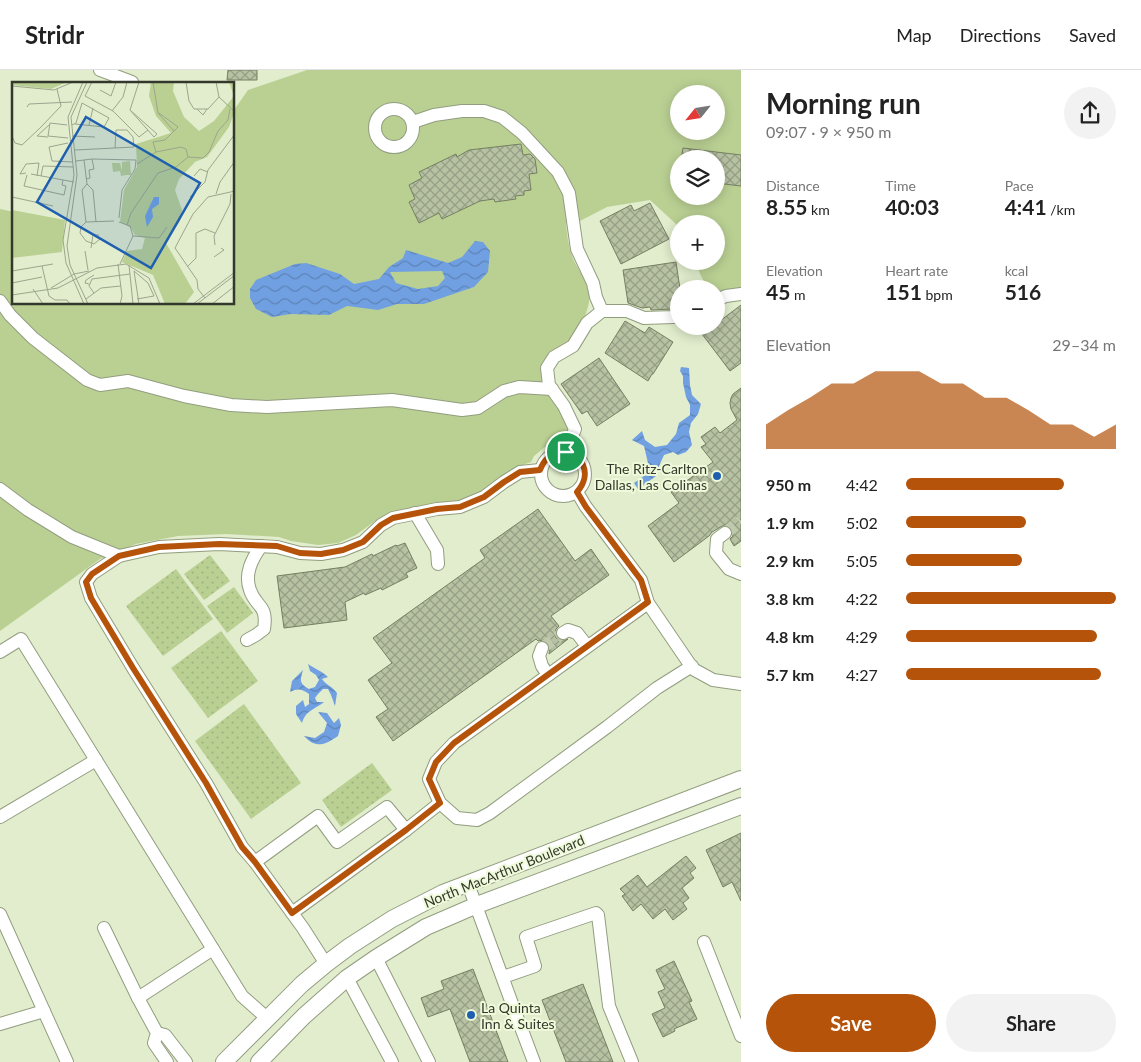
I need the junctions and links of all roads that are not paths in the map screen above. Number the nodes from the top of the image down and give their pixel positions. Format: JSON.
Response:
{"nodes":[{"id":1,"x":100,"y":70,"type":"edge"},
{"id":2,"x":132,"y":82,"type":"dead end"},
{"id":3,"x":413,"y":122,"type":"dead end"},
{"id":4,"x":741,"y":294,"type":"edge"},
{"id":5,"x":725,"y":296,"type":"edge"},
{"id":6,"x":0,"y":301,"type":"edge"},
{"id":7,"x":602,"y":311,"type":"junction"},
{"id":8,"x":670,"y":318,"type":"edge"},
{"id":9,"x":552,"y":389,"type":"junction"},
{"id":10,"x":566,"y":452,"type":"junction"},
{"id":11,"x":540,"y":470,"type":"junction"},
{"id":12,"x":0,"y":489,"type":"edge"},
{"id":13,"x":577,"y":492,"type":"junction"},
{"id":14,"x":415,"y":513,"type":"junction"},
{"id":15,"x":725,"y":533,"type":"tunnel mouth"},
{"id":16,"x":261,"y":546,"type":"junction"},
{"id":17,"x":119,"y":556,"type":"junction"},
{"id":18,"x":438,"y":564,"type":"dead end"},
{"id":19,"x":741,"y":574,"type":"edge"},
{"id":20,"x":648,"y":602,"type":"junction"},
{"id":21,"x":564,"y":633,"type":"dead end"},
{"id":22,"x":247,"y":640,"type":"dead end"},
{"id":23,"x":588,"y":646,"type":"junction"},
{"id":24,"x":542,"y":648,"type":"dead end"},
{"id":25,"x":0,"y":652,"type":"edge"},
{"id":26,"x":692,"y":666,"type":"junction"},
{"id":27,"x":548,"y":675,"type":"junction"},
{"id":28,"x":741,"y":684,"type":"edge"},
{"id":29,"x":96,"y":760,"type":"junction"},
{"id":30,"x":741,"y":779,"type":"edge"},
{"id":31,"x":440,"y":803,"type":"junction"},
{"id":32,"x":741,"y":806,"type":"edge"},
{"id":33,"x":0,"y":816,"type":"edge"},
{"id":34,"x":406,"y":830,"type":"junction"},
{"id":35,"x":255,"y":862,"type":"junction"},
{"id":36,"x":468,"y":884,"type":"junction"},
{"id":37,"x":477,"y":904,"type":"junction"},
{"id":38,"x":292,"y":913,"type":"junction"},
{"id":39,"x":0,"y":914,"type":"edge"},
{"id":40,"x":104,"y":928,"type":"dead end"},
{"id":41,"x":704,"y":942,"type":"dead end"},
{"id":42,"x":213,"y":949,"type":"junction"},
{"id":43,"x":376,"y":958,"type":"junction"},
{"id":44,"x":326,"y":964,"type":"junction"},
{"id":45,"x":503,"y":977,"type":"junction"},
{"id":46,"x":347,"y":978,"type":"junction"},
{"id":47,"x":138,"y":998,"type":"junction"},
{"id":48,"x":44,"y":1011,"type":"junction"},
{"id":49,"x":268,"y":1019,"type":"junction"},
{"id":50,"x":0,"y":1024,"type":"edge"},
{"id":51,"x":157,"y":1033,"type":"junction"},
{"id":52,"x":741,"y":1036,"type":"edge"},
{"id":53,"x":67,"y":1062,"type":"edge"},
{"id":54,"x":167,"y":1062,"type":"edge"},
{"id":55,"x":186,"y":1062,"type":"edge"},
{"id":56,"x":224,"y":1062,"type":"edge"},
{"id":57,"x":259,"y":1062,"type":"edge"},
{"id":58,"x":392,"y":1062,"type":"edge"},
{"id":59,"x":428,"y":1062,"type":"edge"},
{"id":60,"x":534,"y":1062,"type":"edge"},
{"id":61,"x":632,"y":1062,"type":"edge"}],
"edges":[{"from":1,"to":2,"type":"street"},
{"from":3,"to":7,"type":"street"},
{"from":4,"to":5,"type":"street"},
{"from":6,"to":9,"type":"street"},
{"from":7,"to":8,"type":"street"},
{"from":7,"to":9,"type":"street"},
{"from":9,"to":10,"type":"street"},
{"from":10,"to":11,"type":"street"},
{"from":10,"to":13,"type":"street"},
{"from":11,"to":13,"type":"street"},
{"from":11,"to":14,"type":"street"},
{"from":12,"to":17,"type":"street"},
{"from":13,"to":20,"type":"street"},
{"from":14,"to":16,"type":"street"},
{"from":14,"to":18,"type":"street"},
{"from":15,"to":19,"type":"street"},
{"from":16,"to":17,"type":"street"},
{"from":16,"to":22,"type":"street"},
{"from":17,"to":35,"type":"street"},
{"from":20,"to":23,"type":"street"},
{"from":20,"to":26,"type":"street"},
{"from":21,"to":23,"type":"street"},
{"from":23,"to":27,"type":"street"},
{"from":24,"to":27,"type":"street"},
{"from":25,"to":29,"type":"street"},
{"from":26,"to":28,"type":"street"},
{"from":26,"to":31,"type":"street"},
{"from":27,"to":31,"type":"street"},
{"from":29,"to":33,"type":"street"},
{"from":29,"to":42,"type":"street"},
{"from":30,"to":36,"type":"main road","name":"North MacArthur Boulevard"},
{"from":31,"to":34,"type":"street"},
{"from":32,"to":37,"type":"main road","name":"North MacArthur Boulevard"},
{"from":34,"to":35,"type":"street"},
{"from":34,"to":38,"type":"street"},
{"from":35,"to":38,"type":"street"},
{"from":36,"to":37,"type":"street"},
{"from":36,"to":44,"type":"main road","name":"North MacArthur Boulevard"},
{"from":37,"to":43,"type":"main road","name":"North MacArthur Boulevard"},
{"from":37,"to":45,"type":"street"},
{"from":38,"to":44,"type":"street"},
{"from":39,"to":48,"type":"street"},
{"from":40,"to":47,"type":"street"},
{"from":41,"to":52,"type":"street"},
{"from":42,"to":47,"type":"street"},
{"from":42,"to":49,"type":"street"},
{"from":43,"to":46,"type":"main road","name":"North MacArthur Boulevard"},
{"from":43,"to":59,"type":"street"},
{"from":44,"to":49,"type":"main road","name":"North MacArthur Boulevard"},
{"from":45,"to":60,"type":"street"},
{"from":45,"to":61,"type":"street"},
{"from":46,"to":57,"type":"main road","name":"North MacArthur Boulevard"},
{"from":46,"to":58,"type":"street"},
{"from":47,"to":51,"type":"street"},
{"from":48,"to":50,"type":"street"},
{"from":48,"to":53,"type":"street"},
{"from":49,"to":56,"type":"main road","name":"North MacArthur Boulevard"},
{"from":51,"to":54,"type":"street"},
{"from":51,"to":55,"type":"street"}]}
